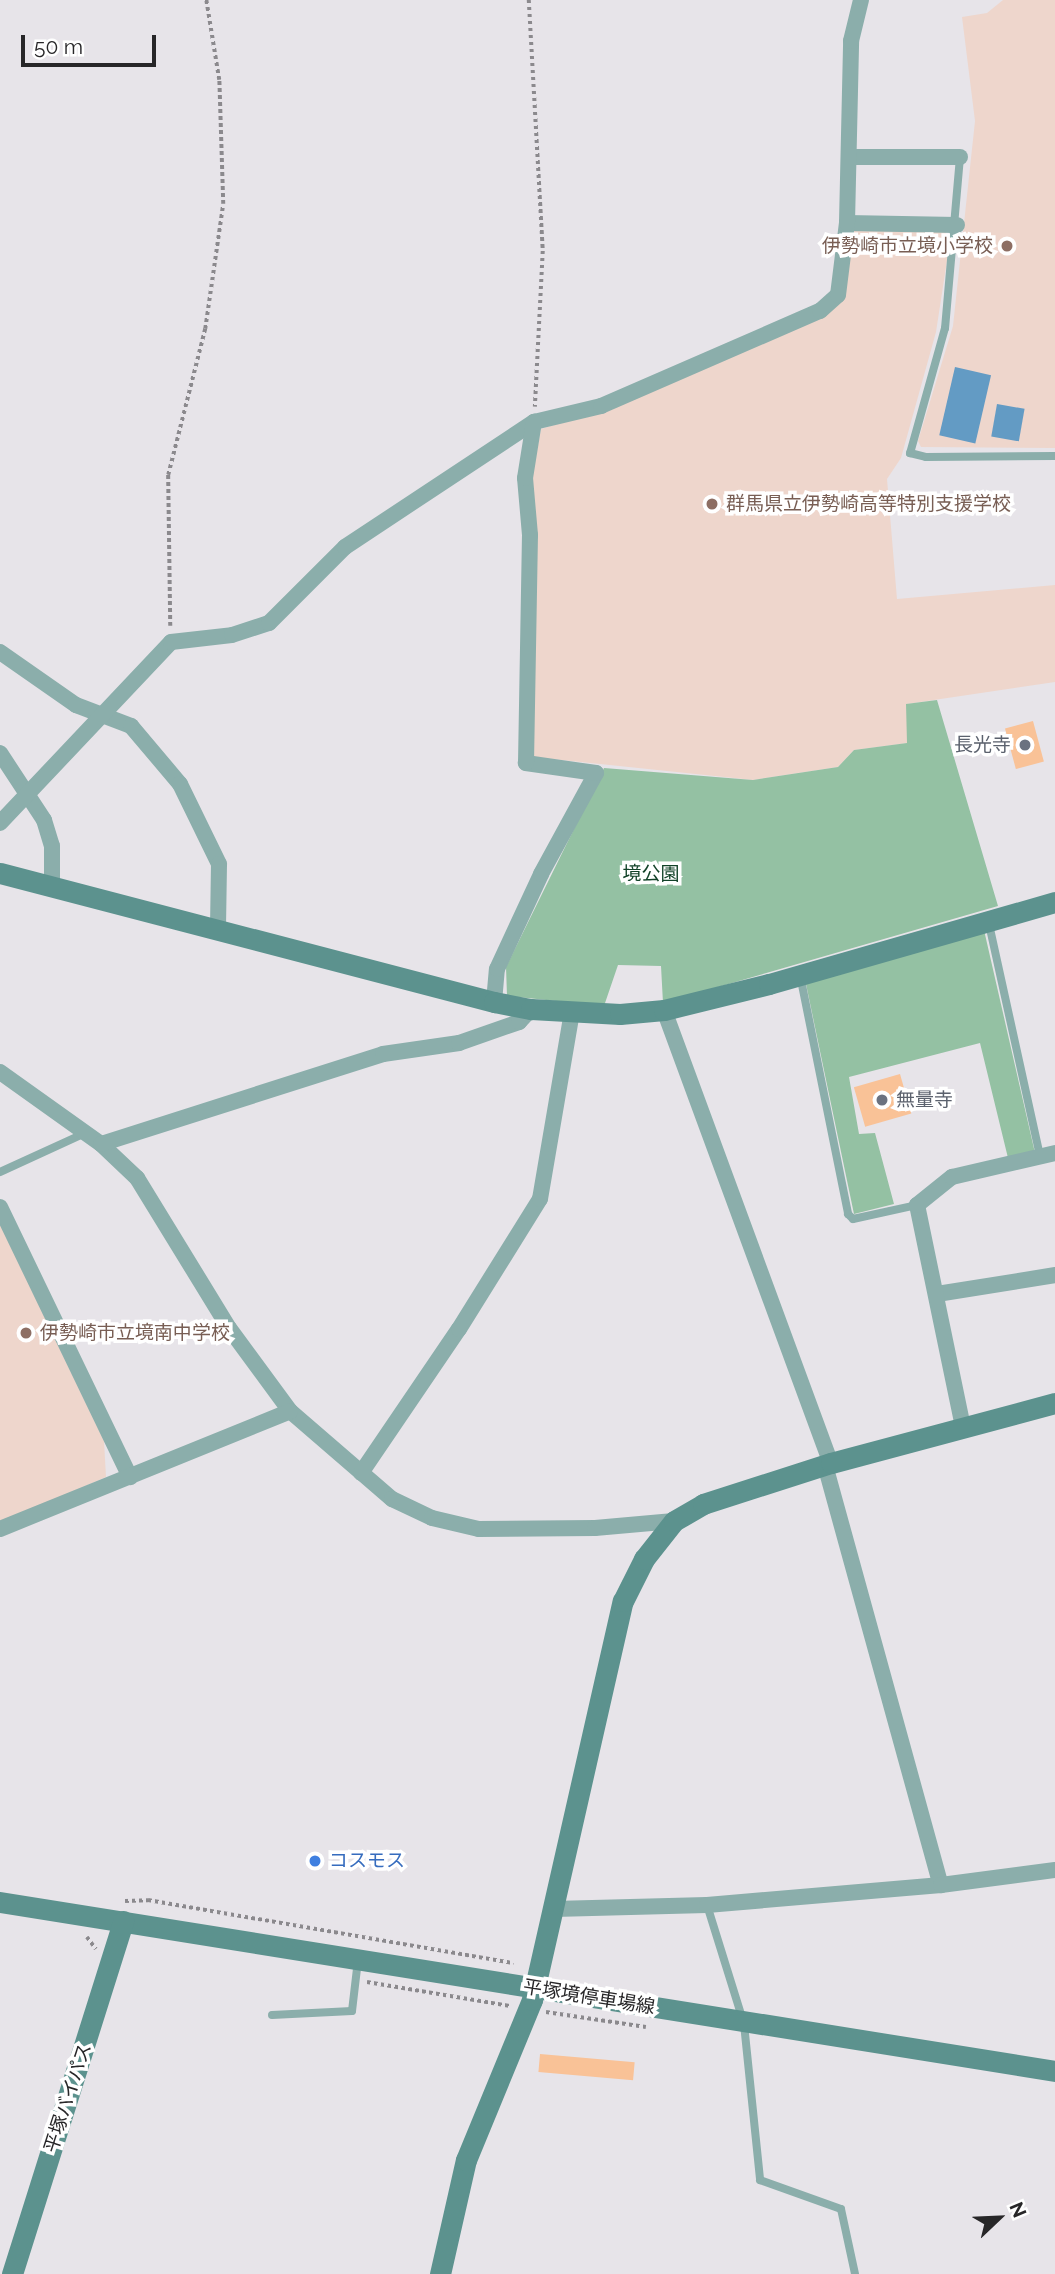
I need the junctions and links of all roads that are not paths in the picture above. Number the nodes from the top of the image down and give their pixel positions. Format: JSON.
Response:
{"nodes":[{"id":1,"x":861,"y":0,"type":"edge"},
{"id":2,"x":850,"y":157,"type":"junction"},
{"id":3,"x":960,"y":157,"type":"joint"},
{"id":4,"x":847,"y":223,"type":"junction"},
{"id":5,"x":957,"y":225,"type":"junction"},
{"id":6,"x":534,"y":422,"type":"junction"},
{"id":7,"x":1055,"y":456,"type":"edge"},
{"id":8,"x":0,"y":652,"type":"edge"},
{"id":9,"x":100,"y":714,"type":"junction"},
{"id":10,"x":0,"y":753,"type":"edge"},
{"id":11,"x":27,"y":795,"type":"junction"},
{"id":12,"x":0,"y":823,"type":"edge"},
{"id":13,"x":0,"y":873,"type":"edge"},
{"id":14,"x":52,"y":887,"type":"junction"},
{"id":15,"x":1055,"y":902,"type":"edge"},
{"id":16,"x":988,"y":921,"type":"junction"},
{"id":17,"x":218,"y":929,"type":"junction"},
{"id":18,"x":800,"y":975,"type":"junction"},
{"id":19,"x":494,"y":1002,"type":"junction"},
{"id":20,"x":531,"y":1009,"type":"junction"},
{"id":21,"x":664,"y":1010,"type":"junction"},
{"id":22,"x":572,"y":1011,"type":"junction"},
{"id":23,"x":0,"y":1072,"type":"edge"},
{"id":24,"x":83,"y":1134,"type":"junction"},
{"id":25,"x":101,"y":1144,"type":"junction"},
{"id":26,"x":1047,"y":1155,"type":"edge"},
{"id":27,"x":0,"y":1172,"type":"edge"},
{"id":28,"x":916,"y":1205,"type":"junction"},
{"id":29,"x":0,"y":1207,"type":"edge"},
{"id":30,"x":1055,"y":1275,"type":"edge"},
{"id":31,"x":937,"y":1294,"type":"junction"},
{"id":32,"x":1055,"y":1403,"type":"edge"},
{"id":33,"x":290,"y":1411,"type":"junction"},
{"id":34,"x":963,"y":1427,"type":"junction"},
{"id":35,"x":828,"y":1464,"type":"junction"},
{"id":36,"x":361,"y":1473,"type":"junction"},
{"id":37,"x":130,"y":1477,"type":"junction"},
{"id":38,"x":674,"y":1521,"type":"junction"},
{"id":39,"x":0,"y":1530,"type":"edge"},
{"id":40,"x":1055,"y":1870,"type":"edge"},
{"id":41,"x":941,"y":1885,"type":"junction"},
{"id":42,"x":0,"y":1902,"type":"edge"},
{"id":43,"x":707,"y":1905,"type":"junction"},
{"id":44,"x":554,"y":1909,"type":"junction"},
{"id":45,"x":123,"y":1921,"type":"junction"},
{"id":46,"x":358,"y":1960,"type":"junction"},
{"id":47,"x":534,"y":1989,"type":"junction"},
{"id":48,"x":272,"y":2015,"type":"dead end"},
{"id":49,"x":743,"y":2020,"type":"junction"},
{"id":50,"x":1055,"y":2071,"type":"edge"},
{"id":51,"x":12,"y":2274,"type":"edge"},
{"id":52,"x":440,"y":2274,"type":"edge"},
{"id":53,"x":855,"y":2274,"type":"edge"}],
"edges":[{"from":1,"to":2,"type":"street"},
{"from":2,"to":3,"type":"street"},
{"from":2,"to":4,"type":"street"},
{"from":3,"to":5,"type":"lane"},
{"from":4,"to":5,"type":"street"},
{"from":4,"to":6,"type":"street"},
{"from":5,"to":7,"type":"lane"},
{"from":6,"to":9,"type":"street"},
{"from":6,"to":19,"type":"street"},
{"from":8,"to":9,"type":"street"},
{"from":9,"to":11,"type":"street"},
{"from":9,"to":17,"type":"street"},
{"from":10,"to":11,"type":"street"},
{"from":11,"to":12,"type":"street"},
{"from":11,"to":14,"type":"street"},
{"from":13,"to":14,"type":"street"},
{"from":14,"to":17,"type":"street"},
{"from":15,"to":16,"type":"street"},
{"from":16,"to":18,"type":"street"},
{"from":16,"to":26,"type":"lane"},
{"from":17,"to":19,"type":"street"},
{"from":18,"to":21,"type":"street"},
{"from":18,"to":28,"type":"lane"},
{"from":19,"to":20,"type":"street"},
{"from":20,"to":22,"type":"street"},
{"from":20,"to":25,"type":"street"},
{"from":21,"to":22,"type":"street"},
{"from":21,"to":35,"type":"street"},
{"from":22,"to":36,"type":"street"},
{"from":23,"to":24,"type":"street"},
{"from":24,"to":25,"type":"street"},
{"from":24,"to":27,"type":"lane"},
{"from":25,"to":33,"type":"street"},
{"from":26,"to":28,"type":"street"},
{"from":28,"to":31,"type":"street"},
{"from":29,"to":37,"type":"street"},
{"from":30,"to":31,"type":"street"},
{"from":31,"to":34,"type":"street"},
{"from":32,"to":34,"type":"street"},
{"from":33,"to":36,"type":"street"},
{"from":33,"to":37,"type":"street"},
{"from":34,"to":35,"type":"street"},
{"from":35,"to":38,"type":"street"},
{"from":35,"to":41,"type":"street"},
{"from":36,"to":38,"type":"street"},
{"from":37,"to":39,"type":"street"},
{"from":38,"to":44,"type":"street"},
{"from":40,"to":41,"type":"street"},
{"from":41,"to":43,"type":"street"},
{"from":42,"to":45,"type":"street","name":"平塚境停車場線"},
{"from":43,"to":44,"type":"street"},
{"from":43,"to":49,"type":"lane"},
{"from":44,"to":47,"type":"street"},
{"from":45,"to":46,"type":"street","name":"平塚境停車場線"},
{"from":45,"to":51,"type":"street","name":"平塚バイパス"},
{"from":46,"to":47,"type":"street","name":"平塚境停車場線"},
{"from":46,"to":48,"type":"lane"},
{"from":47,"to":49,"type":"street","name":"平塚境停車場線"},
{"from":47,"to":52,"type":"street"},
{"from":49,"to":50,"type":"street","name":"平塚境停車場線"},
{"from":49,"to":53,"type":"lane"}]}
